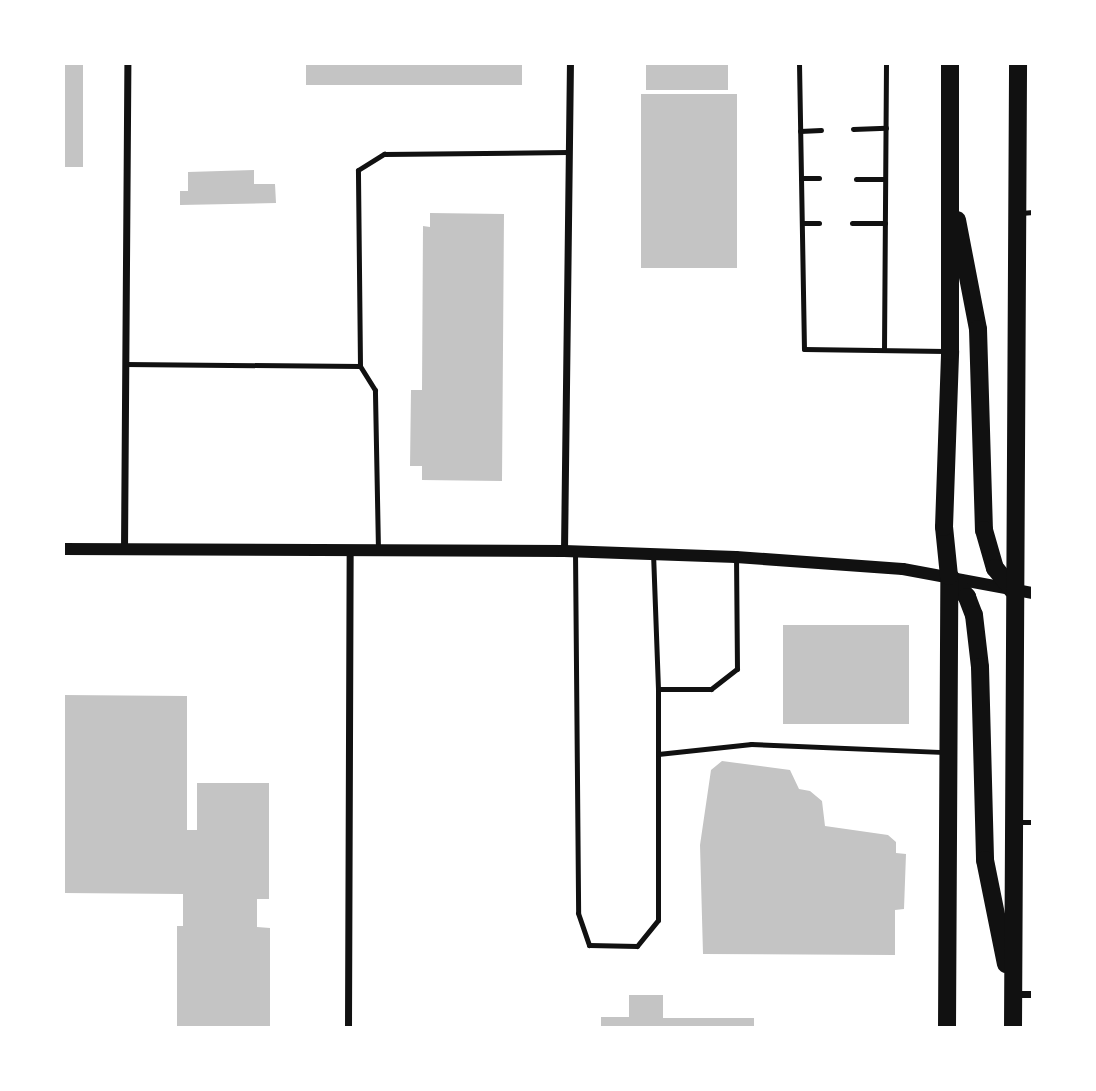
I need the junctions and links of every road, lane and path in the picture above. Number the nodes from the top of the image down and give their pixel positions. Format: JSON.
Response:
{"nodes":[{"id":1,"x":127,"y":63,"type":"edge"},
{"id":2,"x":569,"y":63,"type":"edge"},
{"id":3,"x":799,"y":63,"type":"edge"},
{"id":4,"x":886,"y":63,"type":"edge"},
{"id":5,"x":950,"y":63,"type":"edge"},
{"id":6,"x":1021,"y":64,"type":"edge"},
{"id":7,"x":886,"y":128,"type":"junction"},
{"id":8,"x":821,"y":130,"type":"dead end"},
{"id":9,"x":853,"y":130,"type":"dead end"},
{"id":10,"x":800,"y":131,"type":"junction"},
{"id":11,"x":568,"y":152,"type":"junction"},
{"id":12,"x":801,"y":178,"type":"junction"},
{"id":13,"x":819,"y":178,"type":"dead end"},
{"id":14,"x":856,"y":179,"type":"dead end"},
{"id":15,"x":885,"y":179,"type":"junction"},
{"id":16,"x":950,"y":186,"type":"junction"},
{"id":17,"x":1025,"y":212,"type":"edge"},
{"id":18,"x":802,"y":223,"type":"junction"},
{"id":19,"x":819,"y":223,"type":"dead end"},
{"id":20,"x":852,"y":223,"type":"dead end"},
{"id":21,"x":885,"y":223,"type":"junction"},
{"id":22,"x":884,"y":350,"type":"junction"},
{"id":23,"x":950,"y":351,"type":"junction"},
{"id":24,"x":125,"y":364,"type":"junction"},
{"id":25,"x":360,"y":366,"type":"junction"},
{"id":26,"x":63,"y":550,"type":"edge"},
{"id":27,"x":124,"y":550,"type":"junction"},
{"id":28,"x":350,"y":550,"type":"junction"},
{"id":29,"x":378,"y":551,"type":"junction"},
{"id":30,"x":569,"y":551,"type":"junction"},
{"id":31,"x":653,"y":554,"type":"junction"},
{"id":32,"x":736,"y":557,"type":"junction"},
{"id":33,"x":949,"y":576,"type":"junction"},
{"id":34,"x":1013,"y":590,"type":"junction"},
{"id":35,"x":1033,"y":593,"type":"edge"},
{"id":36,"x":658,"y":689,"type":"junction"},
{"id":37,"x":948,"y":752,"type":"junction"},
{"id":38,"x":657,"y":754,"type":"junction"},
{"id":39,"x":1014,"y":822,"type":"junction"},
{"id":40,"x":1033,"y":822,"type":"edge"},
{"id":41,"x":1013,"y":994,"type":"junction"},
{"id":42,"x":1033,"y":994,"type":"edge"},
{"id":43,"x":348,"y":1028,"type":"edge"},
{"id":44,"x":947,"y":1028,"type":"edge"},
{"id":45,"x":1013,"y":1028,"type":"edge"}],
"edges":[{"from":1,"to":24,"type":"street"},
{"from":2,"to":11,"type":"street"},
{"from":3,"to":10,"type":"lane"},
{"from":4,"to":7,"type":"lane"},
{"from":5,"to":16,"type":"main road"},
{"from":6,"to":17,"type":"main road"},
{"from":7,"to":9,"type":"lane"},
{"from":7,"to":15,"type":"lane"},
{"from":8,"to":10,"type":"lane"},
{"from":10,"to":12,"type":"lane"},
{"from":11,"to":25,"type":"lane"},
{"from":11,"to":30,"type":"street"},
{"from":12,"to":13,"type":"lane"},
{"from":12,"to":18,"type":"lane"},
{"from":14,"to":15,"type":"lane"},
{"from":15,"to":21,"type":"lane"},
{"from":16,"to":23,"type":"main road"},
{"from":16,"to":34,"type":"main road"},
{"from":17,"to":34,"type":"main road"},
{"from":18,"to":19,"type":"lane"},
{"from":18,"to":22,"type":"lane"},
{"from":20,"to":21,"type":"lane"},
{"from":21,"to":22,"type":"lane"},
{"from":22,"to":23,"type":"lane"},
{"from":23,"to":33,"type":"main road"},
{"from":24,"to":25,"type":"lane"},
{"from":24,"to":27,"type":"street"},
{"from":25,"to":29,"type":"lane"},
{"from":26,"to":27,"type":"street"},
{"from":27,"to":28,"type":"street"},
{"from":28,"to":29,"type":"street"},
{"from":28,"to":43,"type":"street"},
{"from":29,"to":30,"type":"street"},
{"from":30,"to":31,"type":"street"},
{"from":30,"to":38,"type":"lane"},
{"from":31,"to":32,"type":"street"},
{"from":31,"to":36,"type":"lane"},
{"from":32,"to":33,"type":"street"},
{"from":32,"to":36,"type":"lane"},
{"from":33,"to":34,"type":"street"},
{"from":33,"to":37,"type":"main road"},
{"from":33,"to":41,"type":"main road"},
{"from":34,"to":35,"type":"street"},
{"from":34,"to":39,"type":"main road"},
{"from":36,"to":38,"type":"lane"},
{"from":37,"to":38,"type":"lane"},
{"from":37,"to":44,"type":"main road"},
{"from":39,"to":40,"type":"lane"},
{"from":39,"to":41,"type":"main road"},
{"from":41,"to":42,"type":"street"},
{"from":41,"to":45,"type":"main road"}]}
